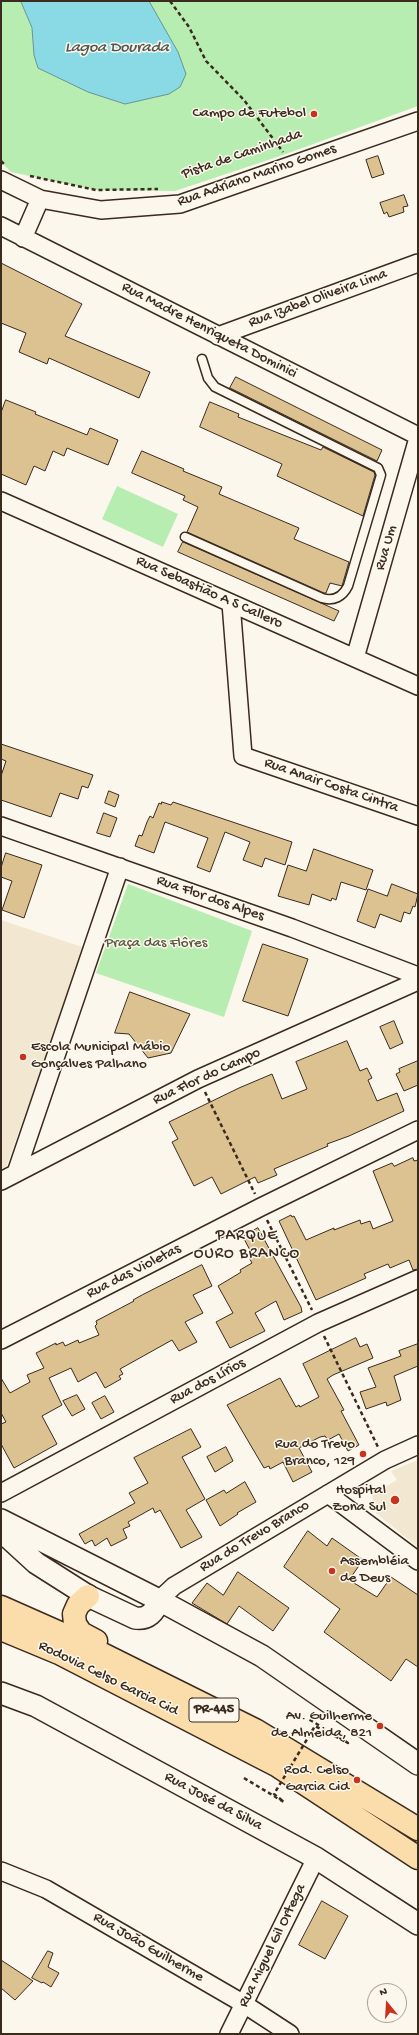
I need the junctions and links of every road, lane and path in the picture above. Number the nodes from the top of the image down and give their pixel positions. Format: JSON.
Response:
{"nodes":[{"id":1,"x":170,"y":1,"type":"edge"},
{"id":2,"x":418,"y":121,"type":"edge"},
{"id":3,"x":291,"y":150,"type":"dead end"},
{"id":4,"x":283,"y":153,"type":"junction"},
{"id":5,"x":276,"y":156,"type":"dead end"},
{"id":6,"x":1,"y":161,"type":"edge"},
{"id":7,"x":4,"y":173,"type":"edge"},
{"id":8,"x":26,"y":175,"type":"dead end"},
{"id":9,"x":159,"y":189,"type":"dead end"},
{"id":10,"x":40,"y":199,"type":"junction"},
{"id":11,"x":1,"y":226,"type":"edge"},
{"id":12,"x":23,"y":238,"type":"junction"},
{"id":13,"x":418,"y":263,"type":"edge"},
{"id":14,"x":218,"y":336,"type":"junction"},
{"id":15,"x":202,"y":359,"type":"dead end"},
{"id":16,"x":418,"y":437,"type":"edge"},
{"id":17,"x":1,"y":501,"type":"edge"},
{"id":18,"x":185,"y":537,"type":"dead end"},
{"id":19,"x":231,"y":603,"type":"junction"},
{"id":20,"x":355,"y":658,"type":"junction"},
{"id":21,"x":418,"y":686,"type":"edge"},
{"id":22,"x":418,"y":816,"type":"edge"},
{"id":23,"x":1,"y":826,"type":"edge"},
{"id":24,"x":120,"y":867,"type":"junction"},
{"id":25,"x":418,"y":976,"type":"edge"},
{"id":26,"x":418,"y":981,"type":"edge"},
{"id":27,"x":198,"y":1079,"type":"junction"},
{"id":28,"x":418,"y":1130,"type":"edge"},
{"id":29,"x":16,"y":1173,"type":"junction"},
{"id":30,"x":1,"y":1181,"type":"edge"},
{"id":31,"x":261,"y":1207,"type":"junction"},
{"id":32,"x":418,"y":1279,"type":"edge"},
{"id":33,"x":318,"y":1323,"type":"junction"},
{"id":34,"x":4,"y":1335,"type":"edge"},
{"id":35,"x":418,"y":1445,"type":"edge"},
{"id":36,"x":385,"y":1460,"type":"junction"},
{"id":37,"x":1,"y":1493,"type":"edge"},
{"id":38,"x":328,"y":1494,"type":"junction"},
{"id":39,"x":1,"y":1520,"type":"edge"},
{"id":40,"x":1,"y":1531,"type":"edge"},
{"id":41,"x":418,"y":1560,"type":"edge"},
{"id":42,"x":88,"y":1596,"type":"junction"},
{"id":43,"x":159,"y":1600,"type":"junction"},
{"id":44,"x":1,"y":1607,"type":"edge"},
{"id":45,"x":1,"y":1629,"type":"edge"},
{"id":46,"x":1,"y":1692,"type":"edge"},
{"id":47,"x":307,"y":1718,"type":"dead end"},
{"id":48,"x":255,"y":1730,"type":"junction"},
{"id":49,"x":418,"y":1764,"type":"edge"},
{"id":50,"x":244,"y":1778,"type":"dead end"},
{"id":51,"x":418,"y":1829,"type":"edge"},
{"id":52,"x":316,"y":1858,"type":"junction"},
{"id":53,"x":418,"y":1858,"type":"edge"},
{"id":54,"x":1,"y":1871,"type":"edge"},
{"id":55,"x":418,"y":1924,"type":"edge"},
{"id":56,"x":244,"y":2004,"type":"junction"},
{"id":57,"x":229,"y":2034,"type":"edge"},
{"id":58,"x":290,"y":2034,"type":"edge"}],
"edges":[{"from":1,"to":4,"type":"path"},
{"from":2,"to":10,"type":"street","name":"Rua Adriano Marino Gomes"},
{"from":3,"to":4,"type":"path","name":"Pista de Caminhada"},
{"from":4,"to":5,"type":"path","name":"Pista de Caminhada"},
{"from":6,"to":7,"type":"path"},
{"from":7,"to":10,"type":"street","name":"Rua Adriano Marino Gomes"},
{"from":8,"to":9,"type":"path"},
{"from":10,"to":12,"type":"street"},
{"from":11,"to":12,"type":"street","name":"Rua Madre Henriqueta Dominici"},
{"from":12,"to":14,"type":"street","name":"Rua Madre Henriqueta Dominici"},
{"from":13,"to":14,"type":"street","name":"Rua Izabel Oliveira Lima"},
{"from":14,"to":16,"type":"street","name":"Rua Madre Henriqueta Dominici"},
{"from":15,"to":18,"type":"lane"},
{"from":16,"to":20,"type":"street","name":"Rua Um"},
{"from":17,"to":19,"type":"street","name":"Rua Sebastião A S Callero"},
{"from":19,"to":20,"type":"street","name":"Rua Sebastião A S Callero"},
{"from":19,"to":22,"type":"street","name":"Rua Anair Costa Cintra"},
{"from":20,"to":21,"type":"street","name":"Rua Sebastião A S Callero"},
{"from":23,"to":24,"type":"street","name":"Rua Flor dos Alpes"},
{"from":24,"to":25,"type":"street","name":"Rua Flor dos Alpes"},
{"from":24,"to":29,"type":"street"},
{"from":26,"to":27,"type":"street","name":"Rua Flor do Campo"},
{"from":27,"to":29,"type":"street","name":"Rua Flor do Campo"},
{"from":27,"to":31,"type":"path"},
{"from":28,"to":31,"type":"street","name":"Rua das Violetas"},
{"from":29,"to":30,"type":"street","name":"Rua Flor do Campo"},
{"from":31,"to":33,"type":"path"},
{"from":31,"to":34,"type":"street","name":"Rua das Violetas"},
{"from":32,"to":33,"type":"street","name":"Rua dos Lírios"},
{"from":33,"to":36,"type":"path"},
{"from":33,"to":37,"type":"street","name":"Rua dos Lírios"},
{"from":35,"to":36,"type":"street","name":"Rua do Trevo Branco"},
{"from":36,"to":38,"type":"street","name":"Rua do Trevo Branco"},
{"from":38,"to":41,"type":"street"},
{"from":38,"to":43,"type":"street","name":"Rua do Trevo Branco"},
{"from":39,"to":43,"type":"street"},
{"from":40,"to":42,"type":"street"},
{"from":42,"to":43,"type":"street"},
{"from":42,"to":48,"type":"highway"},
{"from":43,"to":49,"type":"street"},
{"from":44,"to":48,"type":"highway","name":"Rodovia Celso Garcia Cid","number":"PR-445"},
{"from":45,"to":53,"type":"highway","name":"Rodovia Celso Garcia Cid","number":"PR-445"},
{"from":46,"to":52,"type":"street","name":"Rua José da Silva"},
{"from":47,"to":50,"type":"path","bridge":true},
{"from":48,"to":51,"type":"highway","name":"Rodovia Celso Garcia Cid","number":"PR-445"},
{"from":52,"to":55,"type":"street","name":"Rua José da Silva"},
{"from":52,"to":56,"type":"street","name":"Rua Miguel Gil Ortega"},
{"from":54,"to":56,"type":"street","name":"Rua João Guilherme"},
{"from":56,"to":57,"type":"street","name":"Rua Miguel Gil Ortega"},
{"from":56,"to":58,"type":"street","name":"Rua João Guilherme"}]}
